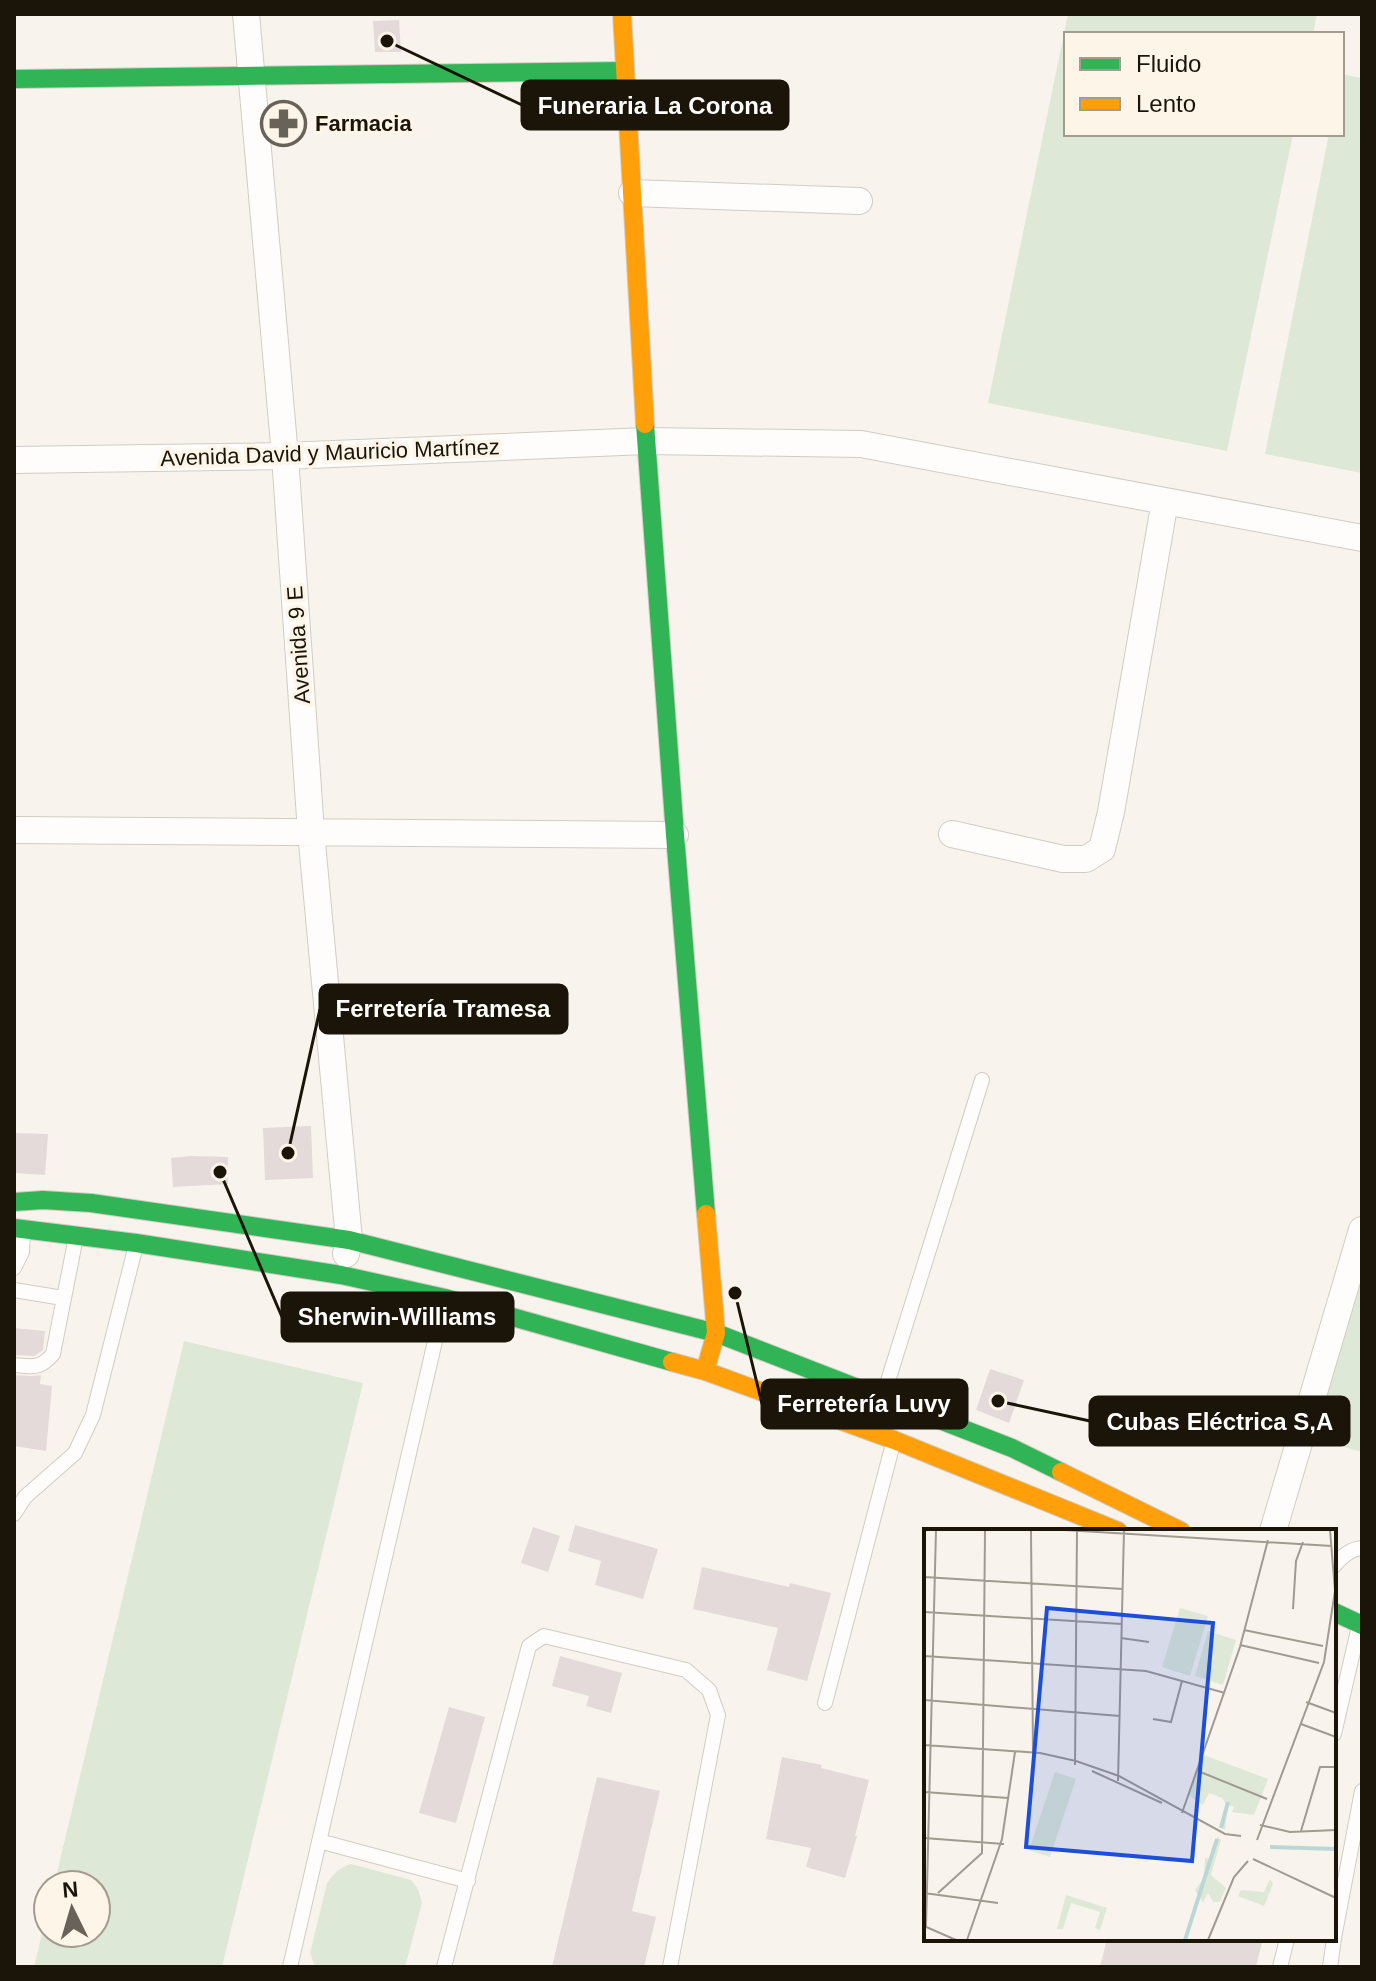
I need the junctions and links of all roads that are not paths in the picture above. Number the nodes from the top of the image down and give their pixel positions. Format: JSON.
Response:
{"nodes":[{"id":1,"x":246,"y":14,"type":"edge"},
{"id":2,"x":622,"y":14,"type":"edge"},
{"id":3,"x":625,"y":71,"type":"junction"},
{"id":4,"x":252,"y":74,"type":"junction"},
{"id":5,"x":14,"y":79,"type":"edge"},
{"id":6,"x":632,"y":193,"type":"junction"},
{"id":7,"x":859,"y":201,"type":"dead end"},
{"id":8,"x":646,"y":441,"type":"junction"},
{"id":9,"x":285,"y":456,"type":"junction"},
{"id":10,"x":14,"y":460,"type":"edge"},
{"id":11,"x":1165,"y":501,"type":"junction"},
{"id":12,"x":1362,"y":538,"type":"edge"},
{"id":13,"x":14,"y":830,"type":"edge"},
{"id":14,"x":311,"y":832,"type":"junction"},
{"id":15,"x":952,"y":834,"type":"dead end"},
{"id":16,"x":675,"y":835,"type":"junction"},
{"id":17,"x":982,"y":1080,"type":"dead end"},
{"id":18,"x":14,"y":1202,"type":"edge"},
{"id":19,"x":19,"y":1229,"type":"edge"},
{"id":20,"x":1362,"y":1230,"type":"edge"},
{"id":21,"x":77,"y":1235,"type":"junction"},
{"id":22,"x":349,"y":1240,"type":"junction"},
{"id":23,"x":136,"y":1243,"type":"junction"},
{"id":24,"x":14,"y":1268,"type":"edge"},
{"id":25,"x":341,"y":1275,"type":"junction"},
{"id":26,"x":449,"y":1282,"type":"junction"},
{"id":27,"x":14,"y":1290,"type":"edge"},
{"id":28,"x":63,"y":1298,"type":"junction"},
{"id":29,"x":716,"y":1333,"type":"junction"},
{"id":30,"x":14,"y":1365,"type":"edge"},
{"id":31,"x":705,"y":1371,"type":"junction"},
{"id":32,"x":888,"y":1419,"type":"junction"},
{"id":33,"x":14,"y":1514,"type":"edge"},
{"id":34,"x":1114,"y":1529,"type":"edge"},
{"id":35,"x":1177,"y":1529,"type":"edge"},
{"id":36,"x":1274,"y":1529,"type":"edge"},
{"id":37,"x":1362,"y":1548,"type":"edge"},
{"id":38,"x":1336,"y":1563,"type":"edge"},
{"id":39,"x":1336,"y":1613,"type":"edge"},
{"id":40,"x":1336,"y":1626,"type":"edge"},
{"id":41,"x":1360,"y":1631,"type":"edge"},
{"id":42,"x":825,"y":1703,"type":"dead end"},
{"id":43,"x":1336,"y":1722,"type":"edge"},
{"id":44,"x":1362,"y":1791,"type":"edge"},
{"id":45,"x":319,"y":1841,"type":"junction"},
{"id":46,"x":468,"y":1881,"type":"junction"},
{"id":47,"x":1336,"y":1928,"type":"edge"},
{"id":48,"x":1286,"y":1941,"type":"edge"},
{"id":49,"x":1334,"y":1941,"type":"edge"},
{"id":50,"x":290,"y":1967,"type":"edge"},
{"id":51,"x":444,"y":1967,"type":"edge"},
{"id":52,"x":670,"y":1967,"type":"edge"},
{"id":53,"x":1280,"y":1967,"type":"edge"},
{"id":54,"x":1330,"y":1967,"type":"edge"}],
"edges":[{"from":1,"to":4,"type":"street","name":"Avenida 9 E"},
{"from":2,"to":3,"type":"street"},
{"from":3,"to":4,"type":"street"},
{"from":3,"to":6,"type":"street"},
{"from":4,"to":5,"type":"street"},
{"from":4,"to":9,"type":"street","name":"Avenida 9 E"},
{"from":6,"to":7,"type":"street"},
{"from":6,"to":8,"type":"street"},
{"from":8,"to":9,"type":"street","name":"Avenida David y Mauricio Martínez"},
{"from":8,"to":11,"type":"street","name":"Avenida David y Mauricio Martínez"},
{"from":8,"to":16,"type":"street"},
{"from":9,"to":10,"type":"street","name":"Avenida David y Mauricio Martínez"},
{"from":9,"to":14,"type":"street","name":"Avenida 9 E"},
{"from":11,"to":12,"type":"street","name":"Avenida David y Mauricio Martínez"},
{"from":11,"to":15,"type":"street"},
{"from":13,"to":14,"type":"street"},
{"from":14,"to":16,"type":"street"},
{"from":14,"to":22,"type":"street","name":"Avenida 9 E"},
{"from":16,"to":29,"type":"street"},
{"from":17,"to":32,"type":"lane"},
{"from":18,"to":22,"type":"street"},
{"from":19,"to":21,"type":"street"},
{"from":19,"to":24,"type":"lane"},
{"from":20,"to":36,"type":"street"},
{"from":21,"to":23,"type":"street"},
{"from":21,"to":28,"type":"lane"},
{"from":22,"to":25,"type":"street","name":"Avenida 9 E"},
{"from":22,"to":26,"type":"street"},
{"from":23,"to":25,"type":"street"},
{"from":23,"to":33,"type":"lane"},
{"from":25,"to":26,"type":"street"},
{"from":26,"to":29,"type":"street"},
{"from":26,"to":31,"type":"street"},
{"from":26,"to":45,"type":"lane"},
{"from":27,"to":28,"type":"lane"},
{"from":28,"to":30,"type":"lane"},
{"from":29,"to":31,"type":"street"},
{"from":29,"to":32,"type":"street"},
{"from":31,"to":32,"type":"street"},
{"from":32,"to":34,"type":"street"},
{"from":32,"to":35,"type":"street"},
{"from":32,"to":42,"type":"lane"},
{"from":37,"to":38,"type":"lane"},
{"from":39,"to":41,"type":"street"},
{"from":40,"to":41,"type":"street"},
{"from":41,"to":43,"type":"lane"},
{"from":44,"to":47,"type":"lane"},
{"from":45,"to":46,"type":"lane"},
{"from":45,"to":50,"type":"lane"},
{"from":46,"to":51,"type":"lane"},
{"from":46,"to":52,"type":"lane"},
{"from":48,"to":53,"type":"lane"},
{"from":49,"to":54,"type":"lane"}]}
